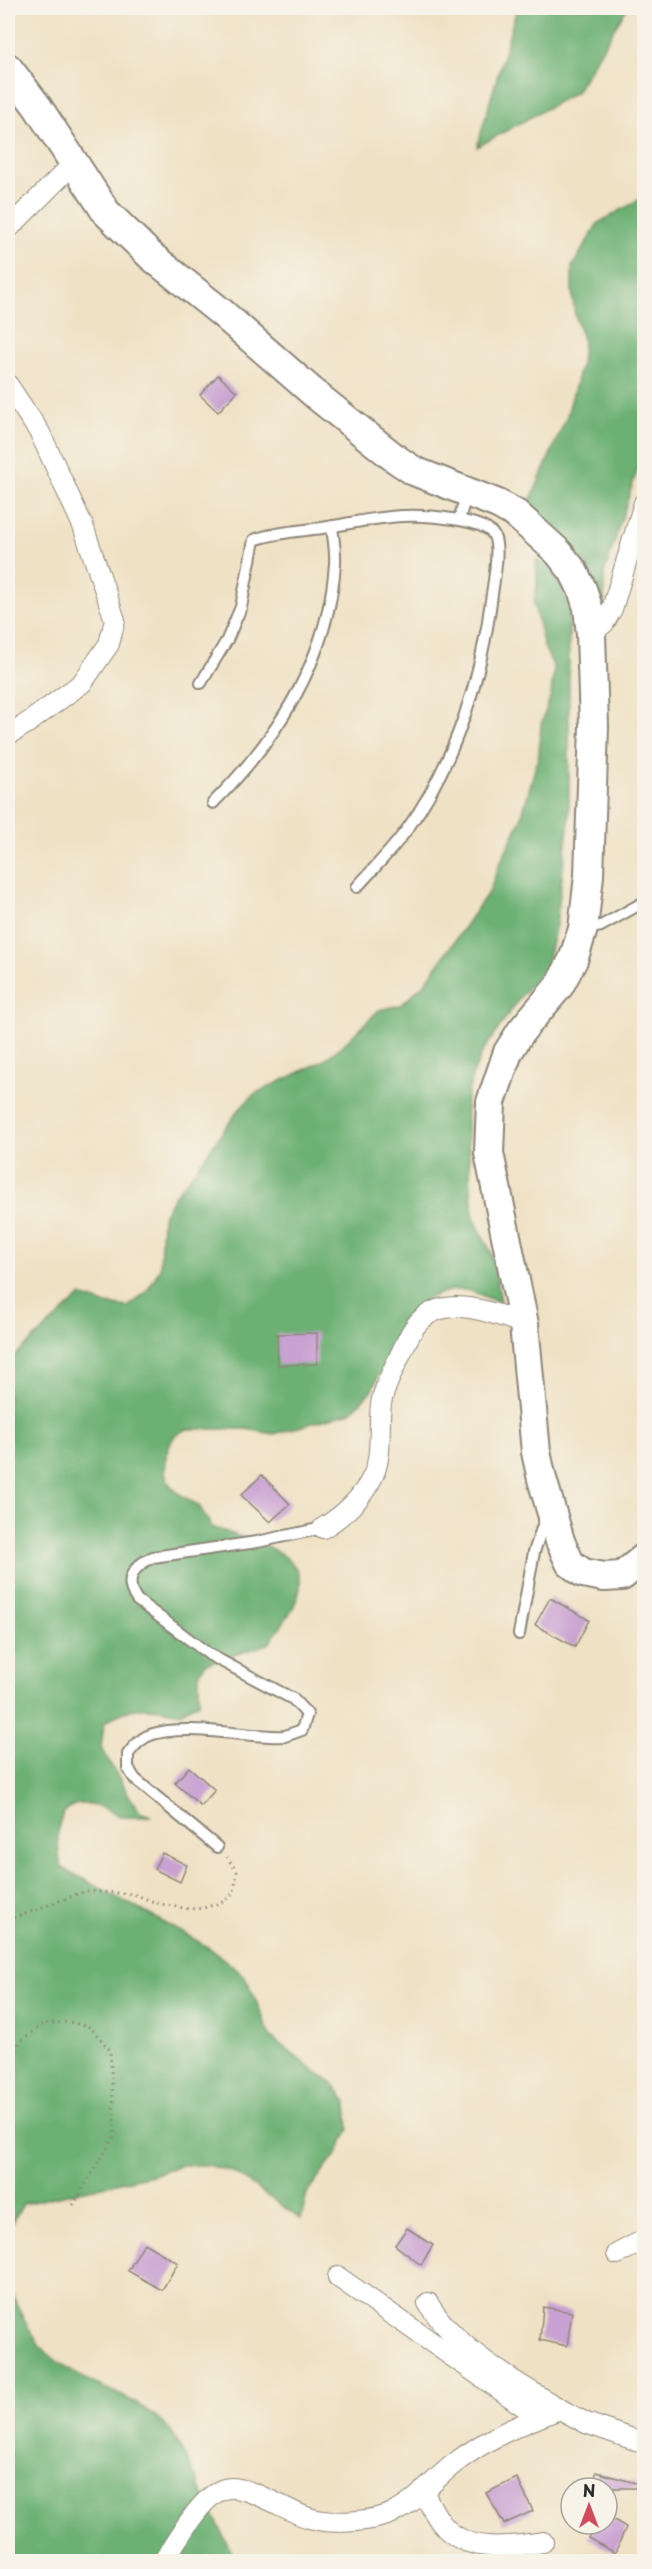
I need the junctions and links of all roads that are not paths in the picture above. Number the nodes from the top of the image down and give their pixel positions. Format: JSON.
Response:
{"nodes":[{"id":1,"x":8,"y":68,"type":"edge"},
{"id":2,"x":75,"y":162,"type":"junction"},
{"id":3,"x":8,"y":229,"type":"edge"},
{"id":4,"x":8,"y":385,"type":"edge"},
{"id":5,"x":467,"y":492,"type":"junction"},
{"id":6,"x":645,"y":503,"type":"edge"},
{"id":7,"x":459,"y":520,"type":"junction"},
{"id":8,"x":332,"y":526,"type":"junction"},
{"id":9,"x":591,"y":634,"type":"junction"},
{"id":10,"x":201,"y":683,"type":"dead end"},
{"id":11,"x":8,"y":735,"type":"edge"},
{"id":12,"x":213,"y":803,"type":"dead end"},
{"id":13,"x":357,"y":887,"type":"dead end"},
{"id":14,"x":645,"y":902,"type":"edge"},
{"id":15,"x":583,"y":929,"type":"junction"},
{"id":16,"x":524,"y":1324,"type":"junction"},
{"id":17,"x":549,"y":1507,"type":"junction"},
{"id":18,"x":323,"y":1528,"type":"joint"},
{"id":19,"x":645,"y":1558,"type":"edge"},
{"id":20,"x":519,"y":1634,"type":"dead end"},
{"id":21,"x":217,"y":1847,"type":"road end"},
{"id":22,"x":645,"y":2240,"type":"edge"},
{"id":23,"x":617,"y":2253,"type":"dead end"},
{"id":24,"x":338,"y":2277,"type":"dead end"},
{"id":25,"x":428,"y":2303,"type":"dead end"},
{"id":26,"x":561,"y":2409,"type":"junction"},
{"id":27,"x":539,"y":2417,"type":"junction"},
{"id":28,"x":645,"y":2443,"type":"edge"},
{"id":29,"x":423,"y":2491,"type":"junction"},
{"id":30,"x":543,"y":2542,"type":"dead end"},
{"id":31,"x":163,"y":2562,"type":"edge"}],
"edges":[{"from":1,"to":2,"type":"street"},
{"from":2,"to":3,"type":"street"},
{"from":2,"to":5,"type":"street"},
{"from":4,"to":11,"type":"street"},
{"from":5,"to":7,"type":"lane"},
{"from":5,"to":9,"type":"street"},
{"from":6,"to":9,"type":"street"},
{"from":7,"to":8,"type":"lane"},
{"from":7,"to":13,"type":"lane"},
{"from":8,"to":10,"type":"lane"},
{"from":8,"to":12,"type":"lane"},
{"from":9,"to":15,"type":"street"},
{"from":14,"to":15,"type":"lane"},
{"from":15,"to":16,"type":"street"},
{"from":16,"to":17,"type":"street"},
{"from":16,"to":18,"type":"street"},
{"from":17,"to":19,"type":"street"},
{"from":17,"to":20,"type":"lane"},
{"from":18,"to":21,"type":"lane"},
{"from":22,"to":23,"type":"street"},
{"from":24,"to":27,"type":"street"},
{"from":25,"to":26,"type":"street"},
{"from":26,"to":27,"type":"street"},
{"from":26,"to":28,"type":"street"},
{"from":27,"to":29,"type":"street"},
{"from":29,"to":30,"type":"street"},
{"from":29,"to":31,"type":"street"}]}
